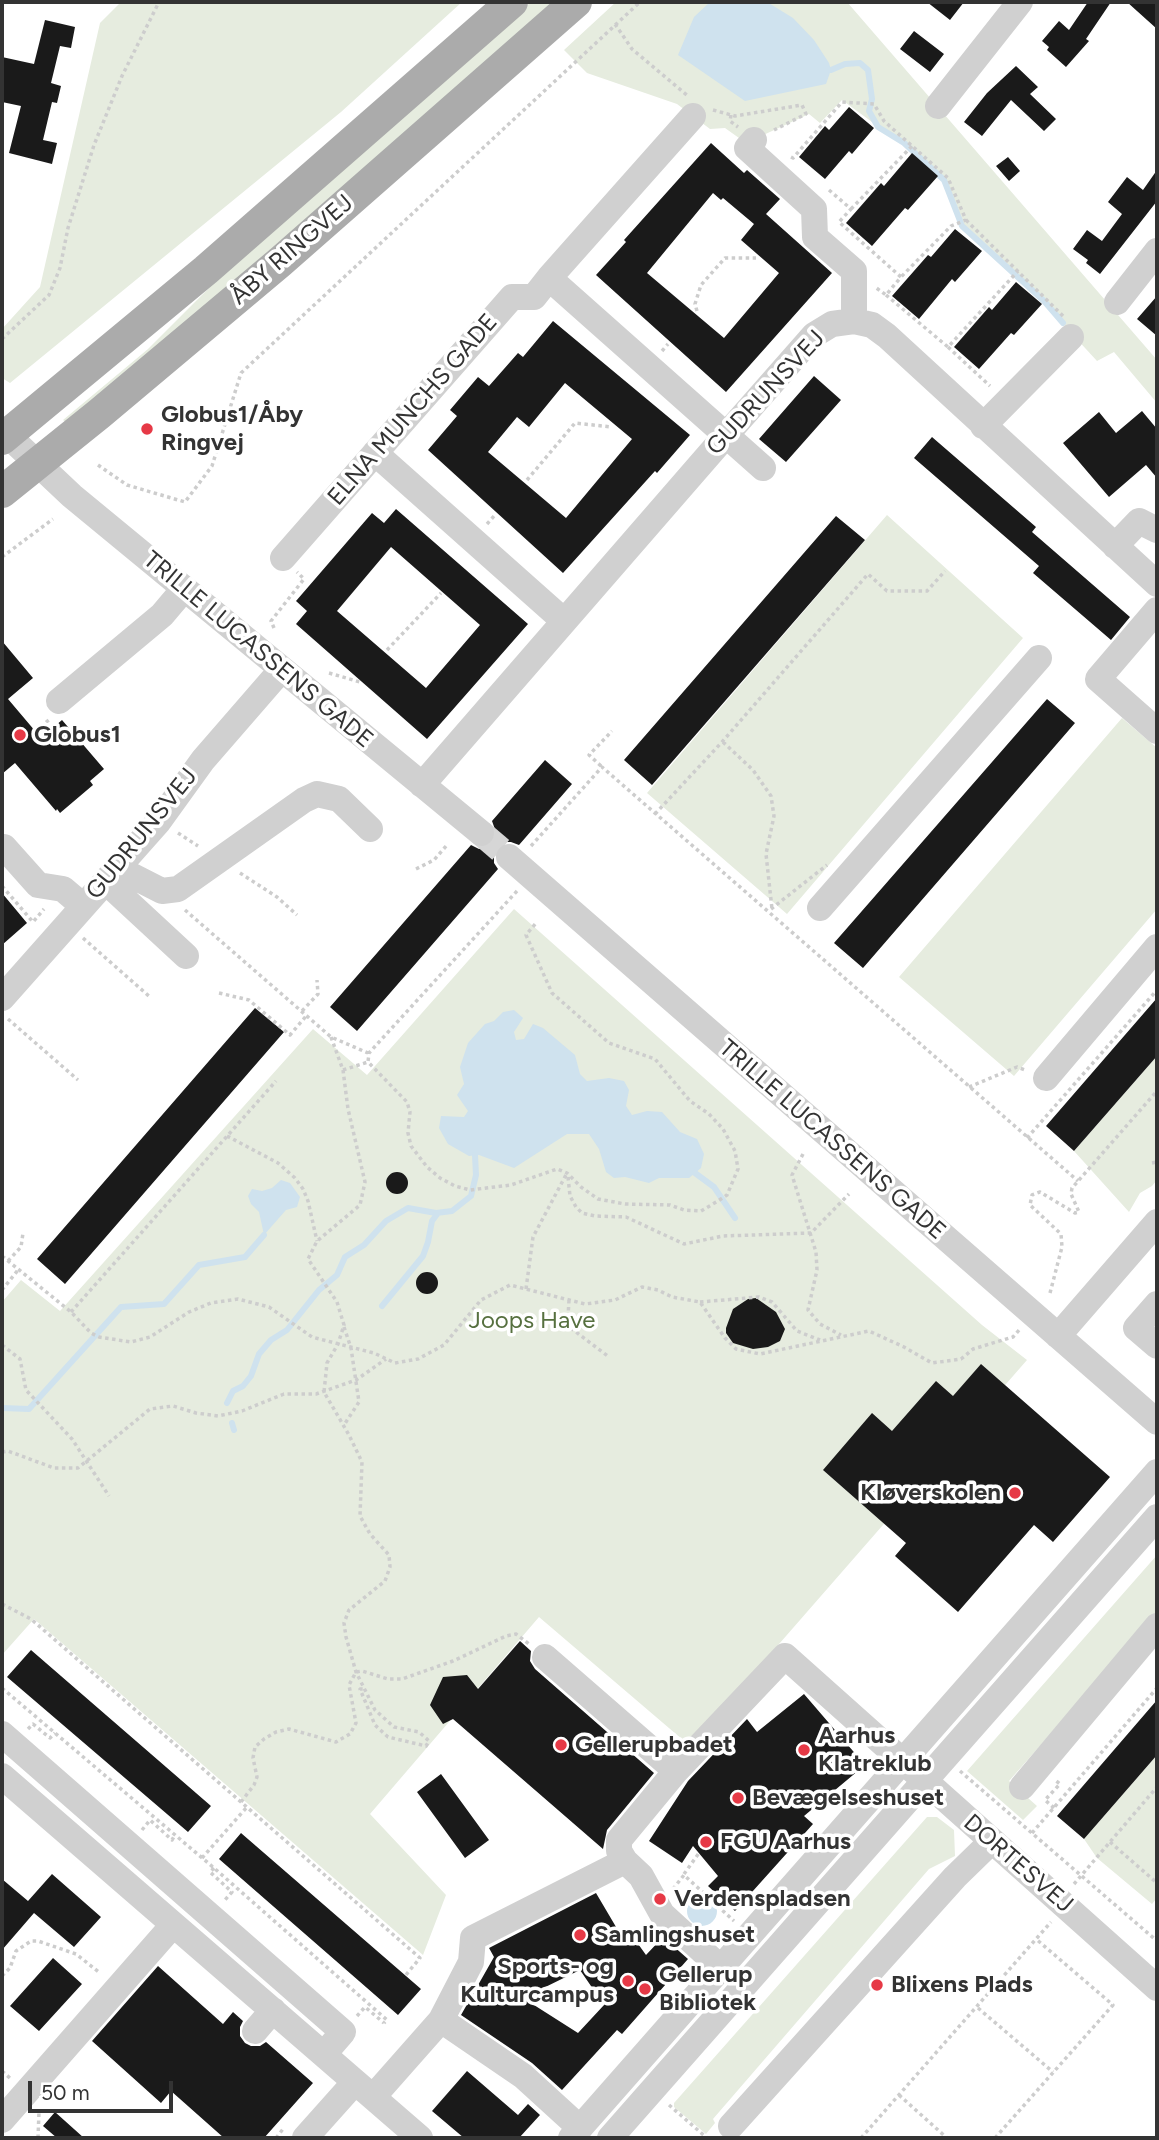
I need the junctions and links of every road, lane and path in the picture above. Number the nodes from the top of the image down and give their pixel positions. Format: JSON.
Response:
{"nodes":[{"id":1,"x":159,"y":2,"type":"edge"},
{"id":2,"x":512,"y":2,"type":"edge"},
{"id":3,"x":576,"y":2,"type":"edge"},
{"id":4,"x":640,"y":2,"type":"edge"},
{"id":5,"x":1020,"y":2,"type":"edge"},
{"id":6,"x":615,"y":24,"type":"junction"},
{"id":7,"x":938,"y":107,"type":"dead end"},
{"id":8,"x":699,"y":108,"type":"junction"},
{"id":9,"x":731,"y":115,"type":"junction"},
{"id":10,"x":730,"y":121,"type":"dead end"},
{"id":11,"x":754,"y":140,"type":"joint"},
{"id":12,"x":911,"y":147,"type":"junction"},
{"id":13,"x":770,"y":169,"type":"junction"},
{"id":14,"x":822,"y":184,"type":"dead end"},
{"id":15,"x":850,"y":209,"type":"junction"},
{"id":16,"x":965,"y":221,"type":"junction"},
{"id":17,"x":1157,"y":251,"type":"edge"},
{"id":18,"x":756,"y":258,"type":"dead end"},
{"id":19,"x":854,"y":271,"type":"junction"},
{"id":20,"x":1016,"y":273,"type":"junction"},
{"id":21,"x":901,"y":277,"type":"junction"},
{"id":22,"x":549,"y":278,"type":"junction"},
{"id":23,"x":886,"y":295,"type":"junction"},
{"id":24,"x":1117,"y":302,"type":"dead end"},
{"id":25,"x":697,"y":311,"type":"dead end"},
{"id":26,"x":854,"y":321,"type":"junction"},
{"id":27,"x":1071,"y":337,"type":"joint"},
{"id":28,"x":2,"y":340,"type":"edge"},
{"id":29,"x":948,"y":347,"type":"junction"},
{"id":30,"x":1007,"y":401,"type":"junction"},
{"id":31,"x":982,"y":426,"type":"junction"},
{"id":32,"x":612,"y":427,"type":"dead end"},
{"id":33,"x":727,"y":433,"type":"junction"},
{"id":34,"x":4,"y":434,"type":"edge"},
{"id":35,"x":375,"y":453,"type":"junction"},
{"id":36,"x":37,"y":464,"type":"junction"},
{"id":37,"x":98,"y":465,"type":"dead end"},
{"id":38,"x":763,"y":468,"type":"dead end"},
{"id":39,"x":527,"y":480,"type":"dead end"},
{"id":40,"x":2,"y":492,"type":"edge"},
{"id":41,"x":52,"y":519,"type":"dead end"},
{"id":42,"x":1157,"y":530,"type":"edge"},
{"id":43,"x":1115,"y":546,"type":"junction"},
{"id":44,"x":2,"y":557,"type":"edge"},
{"id":45,"x":283,"y":558,"type":"joint"},
{"id":46,"x":945,"y":571,"type":"dead end"},
{"id":47,"x":1157,"y":584,"type":"edge"},
{"id":48,"x":184,"y":589,"type":"junction"},
{"id":49,"x":441,"y":593,"type":"dead end"},
{"id":50,"x":1157,"y":610,"type":"edge"},
{"id":51,"x":564,"y":621,"type":"junction"},
{"id":52,"x":274,"y":628,"type":"dead end"},
{"id":53,"x":387,"y":650,"type":"dead end"},
{"id":54,"x":1039,"y":658,"type":"dead end"},
{"id":55,"x":282,"y":669,"type":"junction"},
{"id":56,"x":329,"y":673,"type":"dead end"},
{"id":57,"x":360,"y":682,"type":"dead end"},
{"id":58,"x":60,"y":701,"type":"dead end"},
{"id":59,"x":612,"y":731,"type":"dead end"},
{"id":60,"x":1157,"y":731,"type":"edge"},
{"id":61,"x":722,"y":741,"type":"junction"},
{"id":62,"x":602,"y":767,"type":"junction"},
{"id":63,"x":422,"y":785,"type":"junction"},
{"id":64,"x":655,"y":814,"type":"junction"},
{"id":65,"x":370,"y":829,"type":"dead end"},
{"id":66,"x":481,"y":833,"type":"tunnel mouth"},
{"id":67,"x":447,"y":845,"type":"dead end"},
{"id":68,"x":4,"y":847,"type":"dead end"},
{"id":69,"x":518,"y":866,"type":"junction"},
{"id":70,"x":416,"y":869,"type":"dead end"},
{"id":71,"x":111,"y":875,"type":"junction"},
{"id":72,"x":846,"y":878,"type":"junction"},
{"id":73,"x":2,"y":886,"type":"edge"},
{"id":74,"x":162,"y":891,"type":"junction"},
{"id":75,"x":820,"y":908,"type":"dead end"},
{"id":76,"x":769,"y":910,"type":"junction"},
{"id":77,"x":75,"y":915,"type":"junction"},
{"id":78,"x":33,"y":922,"type":"dead end"},
{"id":79,"x":536,"y":923,"type":"dead end"},
{"id":80,"x":1157,"y":947,"type":"edge"},
{"id":81,"x":186,"y":956,"type":"dead end"},
{"id":82,"x":317,"y":980,"type":"dead end"},
{"id":83,"x":1157,"y":990,"type":"edge"},
{"id":84,"x":219,"y":993,"type":"dead end"},
{"id":85,"x":150,"y":997,"type":"dead end"},
{"id":86,"x":2,"y":998,"type":"edge"},
{"id":87,"x":302,"y":1011,"type":"junction"},
{"id":88,"x":2,"y":1013,"type":"edge"},
{"id":89,"x":307,"y":1015,"type":"junction"},
{"id":90,"x":331,"y":1037,"type":"junction"},
{"id":91,"x":369,"y":1053,"type":"junction"},
{"id":92,"x":368,"y":1062,"type":"junction"},
{"id":93,"x":343,"y":1070,"type":"junction"},
{"id":94,"x":1046,"y":1078,"type":"joint"},
{"id":95,"x":78,"y":1080,"type":"dead end"},
{"id":96,"x":275,"y":1082,"type":"dead end"},
{"id":97,"x":969,"y":1087,"type":"junction"},
{"id":98,"x":1157,"y":1091,"type":"edge"},
{"id":99,"x":227,"y":1136,"type":"junction"},
{"id":100,"x":1027,"y":1138,"type":"junction"},
{"id":101,"x":803,"y":1154,"type":"dead end"},
{"id":102,"x":567,"y":1174,"type":"junction"},
{"id":103,"x":1077,"y":1181,"type":"junction"},
{"id":104,"x":849,"y":1194,"type":"dead end"},
{"id":105,"x":1157,"y":1222,"type":"edge"},
{"id":106,"x":23,"y":1233,"type":"dead end"},
{"id":107,"x":811,"y":1233,"type":"junction"},
{"id":108,"x":317,"y":1241,"type":"junction"},
{"id":109,"x":2,"y":1256,"type":"edge"},
{"id":110,"x":8,"y":1261,"type":"junction"},
{"id":111,"x":18,"y":1270,"type":"junction"},
{"id":112,"x":527,"y":1289,"type":"junction"},
{"id":113,"x":2,"y":1290,"type":"edge"},
{"id":114,"x":1050,"y":1293,"type":"dead end"},
{"id":115,"x":569,"y":1300,"type":"junction"},
{"id":116,"x":700,"y":1302,"type":"junction"},
{"id":117,"x":1157,"y":1304,"type":"edge"},
{"id":118,"x":71,"y":1312,"type":"junction"},
{"id":119,"x":1033,"y":1314,"type":"junction"},
{"id":120,"x":344,"y":1325,"type":"junction"},
{"id":121,"x":843,"y":1336,"type":"junction"},
{"id":122,"x":1058,"y":1336,"type":"junction"},
{"id":123,"x":822,"y":1340,"type":"junction"},
{"id":124,"x":338,"y":1344,"type":"junction"},
{"id":125,"x":2,"y":1345,"type":"edge"},
{"id":126,"x":1157,"y":1346,"type":"edge"},
{"id":127,"x":351,"y":1348,"type":"junction"},
{"id":128,"x":608,"y":1357,"type":"dead end"},
{"id":129,"x":386,"y":1359,"type":"junction"},
{"id":130,"x":356,"y":1380,"type":"junction"},
{"id":131,"x":324,"y":1392,"type":"junction"},
{"id":132,"x":1157,"y":1422,"type":"edge"},
{"id":133,"x":344,"y":1426,"type":"junction"},
{"id":134,"x":2,"y":1452,"type":"edge"},
{"id":135,"x":86,"y":1461,"type":"junction"},
{"id":136,"x":1157,"y":1472,"type":"edge"},
{"id":137,"x":109,"y":1496,"type":"dead end"},
{"id":138,"x":1157,"y":1517,"type":"edge"},
{"id":139,"x":2,"y":1604,"type":"edge"},
{"id":140,"x":1157,"y":1626,"type":"edge"},
{"id":141,"x":545,"y":1657,"type":"joint"},
{"id":142,"x":356,"y":1672,"type":"junction"},
{"id":143,"x":2,"y":1688,"type":"edge"},
{"id":144,"x":1157,"y":1688,"type":"edge"},
{"id":145,"x":364,"y":1689,"type":"junction"},
{"id":146,"x":33,"y":1724,"type":"dead end"},
{"id":147,"x":55,"y":1733,"type":"junction"},
{"id":148,"x":2,"y":1734,"type":"edge"},
{"id":149,"x":903,"y":1762,"type":"junction"},
{"id":150,"x":676,"y":1771,"type":"junction"},
{"id":151,"x":960,"y":1771,"type":"dead end"},
{"id":152,"x":2,"y":1776,"type":"edge"},
{"id":153,"x":925,"y":1781,"type":"junction"},
{"id":154,"x":1060,"y":1784,"type":"dead end"},
{"id":155,"x":1023,"y":1787,"type":"dead end"},
{"id":156,"x":1157,"y":1787,"type":"edge"},
{"id":157,"x":241,"y":1802,"type":"junction"},
{"id":158,"x":247,"y":1807,"type":"junction"},
{"id":159,"x":1054,"y":1808,"type":"junction"},
{"id":160,"x":150,"y":1821,"type":"dead end"},
{"id":161,"x":1032,"y":1833,"type":"junction"},
{"id":162,"x":175,"y":1835,"type":"junction"},
{"id":163,"x":992,"y":1841,"type":"junction"},
{"id":164,"x":1110,"y":1843,"type":"junction"},
{"id":165,"x":128,"y":1846,"type":"junction"},
{"id":166,"x":699,"y":1853,"type":"dead end"},
{"id":167,"x":202,"y":1858,"type":"junction"},
{"id":168,"x":625,"y":1861,"type":"junction"},
{"id":169,"x":214,"y":1868,"type":"junction"},
{"id":170,"x":108,"y":1869,"type":"junction"},
{"id":171,"x":684,"y":1875,"type":"junction"},
{"id":172,"x":1082,"y":1875,"type":"junction"},
{"id":173,"x":1157,"y":1884,"type":"edge"},
{"id":174,"x":232,"y":1892,"type":"dead end"},
{"id":175,"x":1060,"y":1901,"type":"junction"},
{"id":176,"x":658,"y":1907,"type":"junction"},
{"id":177,"x":173,"y":1925,"type":"junction"},
{"id":178,"x":750,"y":1936,"type":"junction"},
{"id":179,"x":1157,"y":1941,"type":"edge"},
{"id":180,"x":722,"y":1968,"type":"junction"},
{"id":181,"x":2,"y":1976,"type":"edge"},
{"id":182,"x":405,"y":1976,"type":"dead end"},
{"id":183,"x":1157,"y":1987,"type":"edge"},
{"id":184,"x":118,"y":1988,"type":"junction"},
{"id":185,"x":365,"y":2007,"type":"dead end"},
{"id":186,"x":978,"y":2007,"type":"junction"},
{"id":187,"x":273,"y":2010,"type":"junction"},
{"id":188,"x":441,"y":2020,"type":"junction"},
{"id":189,"x":255,"y":2031,"type":"dead end"},
{"id":190,"x":324,"y":2054,"type":"junction"},
{"id":191,"x":1053,"y":2072,"type":"junction"},
{"id":192,"x":364,"y":2089,"type":"junction"},
{"id":193,"x":899,"y":2095,"type":"junction"},
{"id":194,"x":667,"y":2104,"type":"dead end"},
{"id":195,"x":2,"y":2120,"type":"edge"},
{"id":196,"x":731,"y":2126,"type":"dead end"},
{"id":197,"x":576,"y":2133,"type":"edge"},
{"id":198,"x":304,"y":2138,"type":"edge"},
{"id":199,"x":420,"y":2138,"type":"edge"},
{"id":200,"x":610,"y":2138,"type":"edge"},
{"id":201,"x":707,"y":2138,"type":"edge"},
{"id":202,"x":861,"y":2138,"type":"edge"},
{"id":203,"x":947,"y":2138,"type":"edge"},
{"id":204,"x":995,"y":2138,"type":"edge"}],
"edges":[{"from":1,"to":28,"type":"path"},
{"from":2,"to":34,"type":"main road","name":"ÅBY RINGVEJ"},
{"from":3,"to":36,"type":"main road","name":"ÅBY RINGVEJ"},
{"from":4,"to":6,"type":"path"},
{"from":5,"to":7,"type":"street"},
{"from":6,"to":8,"type":"path"},
{"from":6,"to":37,"type":"path"},
{"from":8,"to":9,"type":"path"},
{"from":8,"to":22,"type":"street"},
{"from":9,"to":10,"type":"path"},
{"from":9,"to":11,"type":"path"},
{"from":11,"to":13,"type":"street"},
{"from":12,"to":13,"type":"path"},
{"from":12,"to":15,"type":"path"},
{"from":12,"to":16,"type":"path"},
{"from":13,"to":19,"type":"street"},
{"from":14,"to":15,"type":"path"},
{"from":15,"to":21,"type":"path"},
{"from":16,"to":20,"type":"path"},
{"from":16,"to":21,"type":"path"},
{"from":17,"to":24,"type":"street"},
{"from":18,"to":25,"type":"path"},
{"from":19,"to":23,"type":"path"},
{"from":19,"to":26,"type":"street"},
{"from":20,"to":27,"type":"path"},
{"from":20,"to":29,"type":"path"},
{"from":21,"to":23,"type":"path"},
{"from":22,"to":33,"type":"street"},
{"from":22,"to":35,"type":"street","name":"ELNA MUNCHS GADE"},
{"from":23,"to":29,"type":"path"},
{"from":26,"to":31,"type":"street","name":"GUDRUNSVEJ"},
{"from":26,"to":33,"type":"street","name":"GUDRUNSVEJ"},
{"from":27,"to":30,"type":"street"},
{"from":29,"to":30,"type":"path"},
{"from":30,"to":31,"type":"street"},
{"from":31,"to":43,"type":"street","name":"GUDRUNSVEJ"},
{"from":32,"to":39,"type":"path"},
{"from":33,"to":38,"type":"street"},
{"from":33,"to":51,"type":"street","name":"GUDRUNSVEJ"},
{"from":34,"to":36,"type":"street","name":"TRILLE LUCASSENS GADE"},
{"from":35,"to":45,"type":"street","name":"ELNA MUNCHS GADE"},
{"from":35,"to":51,"type":"street"},
{"from":36,"to":40,"type":"main road","name":"ÅBY RINGVEJ"},
{"from":36,"to":48,"type":"street","name":"TRILLE LUCASSENS GADE"},
{"from":41,"to":44,"type":"path"},
{"from":42,"to":43,"type":"street"},
{"from":43,"to":47,"type":"street","name":"GUDRUNSVEJ"},
{"from":45,"to":52,"type":"path"},
{"from":46,"to":61,"type":"path"},
{"from":48,"to":55,"type":"street","name":"TRILLE LUCASSENS GADE"},
{"from":48,"to":58,"type":"street"},
{"from":49,"to":53,"type":"path"},
{"from":50,"to":60,"type":"street"},
{"from":51,"to":63,"type":"street","name":"GUDRUNSVEJ"},
{"from":54,"to":72,"type":"street"},
{"from":55,"to":63,"type":"street","name":"TRILLE LUCASSENS GADE"},
{"from":55,"to":71,"type":"street","name":"GUDRUNSVEJ"},
{"from":56,"to":57,"type":"path"},
{"from":59,"to":62,"type":"path"},
{"from":61,"to":64,"type":"path"},
{"from":61,"to":76,"type":"path"},
{"from":62,"to":64,"type":"path"},
{"from":62,"to":69,"type":"path"},
{"from":63,"to":66,"type":"street","name":"TRILLE LUCASSENS GADE"},
{"from":64,"to":76,"type":"path"},
{"from":65,"to":74,"type":"street"},
{"from":67,"to":70,"type":"path"},
{"from":68,"to":77,"type":"street"},
{"from":69,"to":91,"type":"path"},
{"from":69,"to":119,"type":"street","name":"TRILLE LUCASSENS GADE"},
{"from":71,"to":74,"type":"street"},
{"from":71,"to":77,"type":"street","name":"GUDRUNSVEJ"},
{"from":71,"to":81,"type":"street"},
{"from":72,"to":75,"type":"street"},
{"from":72,"to":76,"type":"path"},
{"from":73,"to":78,"type":"path"},
{"from":74,"to":87,"type":"path"},
{"from":76,"to":97,"type":"path"},
{"from":77,"to":85,"type":"path"},
{"from":77,"to":86,"type":"street","name":"GUDRUNSVEJ"},
{"from":79,"to":102,"type":"path"},
{"from":80,"to":94,"type":"street"},
{"from":82,"to":87,"type":"path"},
{"from":83,"to":100,"type":"path"},
{"from":84,"to":89,"type":"path"},
{"from":87,"to":89,"type":"path"},
{"from":88,"to":95,"type":"path"},
{"from":89,"to":90,"type":"path"},
{"from":90,"to":91,"type":"path"},
{"from":90,"to":93,"type":"path"},
{"from":91,"to":92,"type":"path"},
{"from":92,"to":93,"type":"path"},
{"from":92,"to":102,"type":"path"},
{"from":93,"to":108,"type":"path"},
{"from":94,"to":97,"type":"path"},
{"from":96,"to":99,"type":"path"},
{"from":97,"to":100,"type":"path"},
{"from":98,"to":103,"type":"path"},
{"from":99,"to":108,"type":"path"},
{"from":99,"to":118,"type":"path"},
{"from":100,"to":103,"type":"path"},
{"from":101,"to":107,"type":"path"},
{"from":102,"to":107,"type":"path"},
{"from":102,"to":112,"type":"path"},
{"from":103,"to":114,"type":"path"},
{"from":104,"to":107,"type":"path"},
{"from":105,"to":122,"type":"street"},
{"from":106,"to":110,"type":"path"},
{"from":107,"to":121,"type":"path"},
{"from":108,"to":120,"type":"path"},
{"from":109,"to":110,"type":"path"},
{"from":110,"to":111,"type":"path"},
{"from":111,"to":113,"type":"path"},
{"from":111,"to":118,"type":"path"},
{"from":112,"to":115,"type":"path"},
{"from":112,"to":129,"type":"path"},
{"from":115,"to":116,"type":"path"},
{"from":115,"to":128,"type":"path"},
{"from":116,"to":123,"type":"path"},
{"from":116,"to":123,"type":"path"},
{"from":117,"to":126,"type":"street"},
{"from":118,"to":124,"type":"path"},
{"from":119,"to":121,"type":"path"},
{"from":119,"to":122,"type":"street","name":"TRILLE LUCASSENS GADE"},
{"from":120,"to":124,"type":"path"},
{"from":120,"to":127,"type":"path"},
{"from":121,"to":123,"type":"path"},
{"from":122,"to":132,"type":"street","name":"TRILLE LUCASSENS GADE"},
{"from":124,"to":127,"type":"path"},
{"from":124,"to":131,"type":"path"},
{"from":125,"to":135,"type":"path"},
{"from":127,"to":129,"type":"path"},
{"from":127,"to":130,"type":"path"},
{"from":129,"to":130,"type":"path"},
{"from":130,"to":131,"type":"path"},
{"from":130,"to":133,"type":"path"},
{"from":131,"to":133,"type":"path"},
{"from":131,"to":135,"type":"path"},
{"from":133,"to":142,"type":"path"},
{"from":134,"to":135,"type":"path"},
{"from":135,"to":137,"type":"path"},
{"from":136,"to":149,"type":"street"},
{"from":138,"to":153,"type":"street"},
{"from":139,"to":157,"type":"path"},
{"from":140,"to":155,"type":"street"},
{"from":141,"to":142,"type":"path"},
{"from":141,"to":150,"type":"street"},
{"from":142,"to":145,"type":"path"},
{"from":142,"to":157,"type":"path"},
{"from":143,"to":147,"type":"path"},
{"from":144,"to":159,"type":"path"},
{"from":145,"to":145,"type":"path"},
{"from":146,"to":147,"type":"path"},
{"from":147,"to":162,"type":"path"},
{"from":148,"to":165,"type":"street"},
{"from":149,"to":150,"type":"street","name":"DORTESVEJ"},
{"from":149,"to":153,"type":"street","name":"DORTESVEJ"},
{"from":149,"to":178,"type":"street"},
{"from":150,"to":168,"type":"street"},
{"from":151,"to":161,"type":"path"},
{"from":152,"to":170,"type":"street"},
{"from":153,"to":163,"type":"street","name":"DORTESVEJ"},
{"from":153,"to":200,"type":"street"},
{"from":154,"to":159,"type":"path"},
{"from":156,"to":164,"type":"path"},
{"from":157,"to":158,"type":"path"},
{"from":158,"to":167,"type":"path"},
{"from":158,"to":182,"type":"path"},
{"from":159,"to":161,"type":"path"},
{"from":160,"to":162,"type":"path"},
{"from":161,"to":172,"type":"path"},
{"from":162,"to":167,"type":"path"},
{"from":163,"to":175,"type":"street","name":"DORTESVEJ"},
{"from":163,"to":196,"type":"street"},
{"from":164,"to":172,"type":"path"},
{"from":164,"to":173,"type":"path"},
{"from":165,"to":170,"type":"street"},
{"from":165,"to":190,"type":"street"},
{"from":166,"to":171,"type":"path"},
{"from":167,"to":169,"type":"path"},
{"from":168,"to":176,"type":"street"},
{"from":168,"to":188,"type":"street"},
{"from":169,"to":174,"type":"path"},
{"from":169,"to":185,"type":"path"},
{"from":170,"to":177,"type":"street"},
{"from":171,"to":176,"type":"path"},
{"from":171,"to":178,"type":"path"},
{"from":172,"to":175,"type":"path"},
{"from":172,"to":179,"type":"path"},
{"from":175,"to":183,"type":"street","name":"DORTESVEJ"},
{"from":176,"to":180,"type":"street"},
{"from":177,"to":184,"type":"street"},
{"from":177,"to":187,"type":"street"},
{"from":178,"to":180,"type":"street"},
{"from":180,"to":197,"type":"street"},
{"from":181,"to":184,"type":"path"},
{"from":184,"to":195,"type":"street"},
{"from":186,"to":191,"type":"path"},
{"from":186,"to":191,"type":"path"},
{"from":186,"to":193,"type":"path"},
{"from":187,"to":189,"type":"street"},
{"from":187,"to":190,"type":"street"},
{"from":188,"to":192,"type":"street"},
{"from":188,"to":197,"type":"street"},
{"from":190,"to":192,"type":"street"},
{"from":191,"to":204,"type":"path"},
{"from":192,"to":198,"type":"street"},
{"from":192,"to":199,"type":"street"},
{"from":193,"to":202,"type":"path"},
{"from":193,"to":203,"type":"path"},
{"from":194,"to":201,"type":"path"}]}
